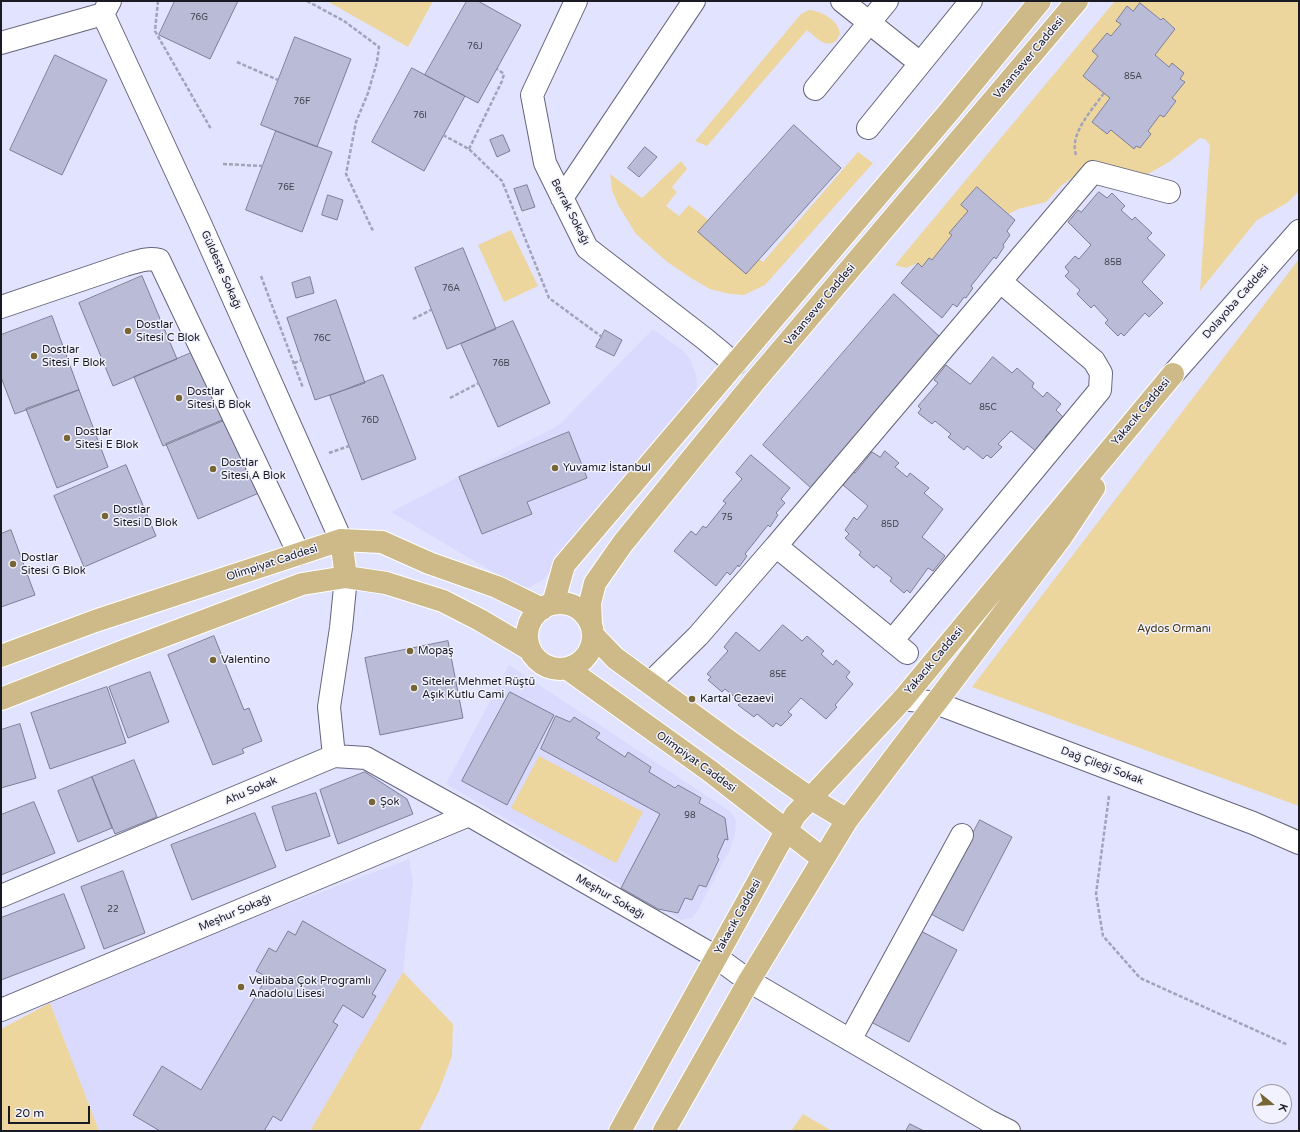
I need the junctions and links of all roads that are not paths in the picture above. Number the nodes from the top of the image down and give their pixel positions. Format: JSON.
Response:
{"nodes":[{"id":1,"x":576,"y":1,"type":"edge"},
{"id":2,"x":694,"y":1,"type":"edge"},
{"id":3,"x":842,"y":1,"type":"edge"},
{"id":4,"x":887,"y":1,"type":"edge"},
{"id":5,"x":971,"y":1,"type":"edge"},
{"id":6,"x":1040,"y":1,"type":"edge"},
{"id":7,"x":1077,"y":1,"type":"edge"},
{"id":8,"x":106,"y":8,"type":"edge"},
{"id":9,"x":869,"y":23,"type":"junction"},
{"id":10,"x":1,"y":43,"type":"edge"},
{"id":11,"x":920,"y":63,"type":"junction"},
{"id":12,"x":815,"y":89,"type":"dead end"},
{"id":13,"x":868,"y":128,"type":"dead end"},
{"id":14,"x":1169,"y":192,"type":"dead end"},
{"id":15,"x":562,"y":198,"type":"junction"},
{"id":16,"x":1299,"y":230,"type":"edge"},
{"id":17,"x":1001,"y":282,"type":"junction"},
{"id":18,"x":1,"y":307,"type":"edge"},
{"id":19,"x":736,"y":364,"type":"junction"},
{"id":20,"x":1173,"y":374,"type":"junction"},
{"id":21,"x":755,"y":381,"type":"junction"},
{"id":22,"x":341,"y":540,"type":"junction"},
{"id":23,"x":776,"y":546,"type":"junction"},
{"id":24,"x":299,"y":554,"type":"junction"},
{"id":25,"x":346,"y":577,"type":"junction"},
{"id":26,"x":547,"y":606,"type":"junction"},
{"id":27,"x":592,"y":630,"type":"junction"},
{"id":28,"x":529,"y":649,"type":"junction"},
{"id":29,"x":1,"y":656,"type":"edge"},
{"id":30,"x":568,"y":669,"type":"junction"},
{"id":31,"x":650,"y":683,"type":"junction"},
{"id":32,"x":903,"y":698,"type":"junction"},
{"id":33,"x":1,"y":699,"type":"edge"},
{"id":34,"x":936,"y":703,"type":"junction"},
{"id":35,"x":334,"y":756,"type":"junction"},
{"id":36,"x":810,"y":798,"type":"junction"},
{"id":37,"x":469,"y":815,"type":"junction"},
{"id":38,"x":847,"y":820,"type":"junction"},
{"id":39,"x":787,"y":830,"type":"junction"},
{"id":40,"x":962,"y":835,"type":"dead end"},
{"id":41,"x":1299,"y":843,"type":"edge"},
{"id":42,"x":823,"y":859,"type":"junction"},
{"id":43,"x":1,"y":896,"type":"edge"},
{"id":44,"x":716,"y":957,"type":"junction"},
{"id":45,"x":749,"y":981,"type":"junction"},
{"id":46,"x":1,"y":1010,"type":"edge"},
{"id":47,"x":850,"y":1040,"type":"junction"},
{"id":48,"x":620,"y":1131,"type":"edge"},
{"id":49,"x":664,"y":1131,"type":"edge"},
{"id":50,"x":1009,"y":1131,"type":"edge"}],
"edges":[{"from":1,"to":15,"type":"street","name":"Berrak Sokağı"},
{"from":2,"to":15,"type":"street"},
{"from":3,"to":9,"type":"street"},
{"from":4,"to":9,"type":"street"},
{"from":5,"to":11,"type":"street"},
{"from":6,"to":19,"type":"main road"},
{"from":7,"to":21,"type":"main road","name":"Vatansever Caddesi"},
{"from":8,"to":10,"type":"street"},
{"from":8,"to":22,"type":"street","name":"Güldeste Sokağı"},
{"from":9,"to":11,"type":"street"},
{"from":9,"to":12,"type":"street"},
{"from":11,"to":13,"type":"street"},
{"from":14,"to":17,"type":"street"},
{"from":15,"to":19,"type":"street","name":"Berrak Sokağı"},
{"from":16,"to":20,"type":"street","name":"Dolayoba Caddesi"},
{"from":17,"to":23,"type":"street"},
{"from":17,"to":23,"type":"street"},
{"from":18,"to":24,"type":"street"},
{"from":19,"to":21,"type":"main road"},
{"from":19,"to":26,"type":"main road"},
{"from":20,"to":32,"type":"main road","name":"Yakacık Caddesi"},
{"from":20,"to":34,"type":"main road","name":"Yakacık Caddesi"},
{"from":21,"to":27,"type":"main road","name":"Vatansever Caddesi"},
{"from":22,"to":24,"type":"main road","name":"Olimpiyat Caddesi"},
{"from":22,"to":25,"type":"main road"},
{"from":22,"to":26,"type":"main road","name":"Olimpiyat Caddesi"},
{"from":23,"to":31,"type":"street"},
{"from":24,"to":29,"type":"main road","name":"Olimpiyat Caddesi"},
{"from":25,"to":28,"type":"main road"},
{"from":25,"to":33,"type":"main road"},
{"from":25,"to":35,"type":"street"},
{"from":26,"to":27,"type":"main road"},
{"from":26,"to":28,"type":"main road"},
{"from":27,"to":30,"type":"main road"},
{"from":27,"to":31,"type":"main road"},
{"from":28,"to":30,"type":"main road"},
{"from":30,"to":39,"type":"main road","name":"Olimpiyat Caddesi"},
{"from":31,"to":36,"type":"main road"},
{"from":32,"to":34,"type":"street","name":"Dağ Çileği Sokak"},
{"from":32,"to":36,"type":"main road","name":"Yakacık Caddesi"},
{"from":34,"to":38,"type":"main road","name":"Yakacık Caddesi"},
{"from":34,"to":41,"type":"street","name":"Dağ Çileği Sokak"},
{"from":35,"to":37,"type":"street","name":"Meşhur Sokağı"},
{"from":35,"to":43,"type":"street","name":"Ahu Sokak"},
{"from":36,"to":38,"type":"main road"},
{"from":36,"to":39,"type":"main road","name":"Yakacık Caddesi"},
{"from":37,"to":44,"type":"street","name":"Meşhur Sokağı"},
{"from":37,"to":46,"type":"street","name":"Meşhur Sokağı"},
{"from":38,"to":42,"type":"main road","name":"Yakacık Caddesi"},
{"from":39,"to":42,"type":"main road","name":"Olimpiyat Caddesi"},
{"from":39,"to":44,"type":"main road","name":"Yakacık Caddesi"},
{"from":40,"to":47,"type":"street"},
{"from":42,"to":45,"type":"main road","name":"Yakacık Caddesi"},
{"from":44,"to":45,"type":"street","name":"Meşhur Sokağı"},
{"from":44,"to":48,"type":"main road","name":"Yakacık Caddesi"},
{"from":45,"to":47,"type":"street","name":"Meşhur Sokağı"},
{"from":45,"to":49,"type":"main road","name":"Yakacık Caddesi"},
{"from":47,"to":50,"type":"street","name":"Meşhur Sokağı"}]}
